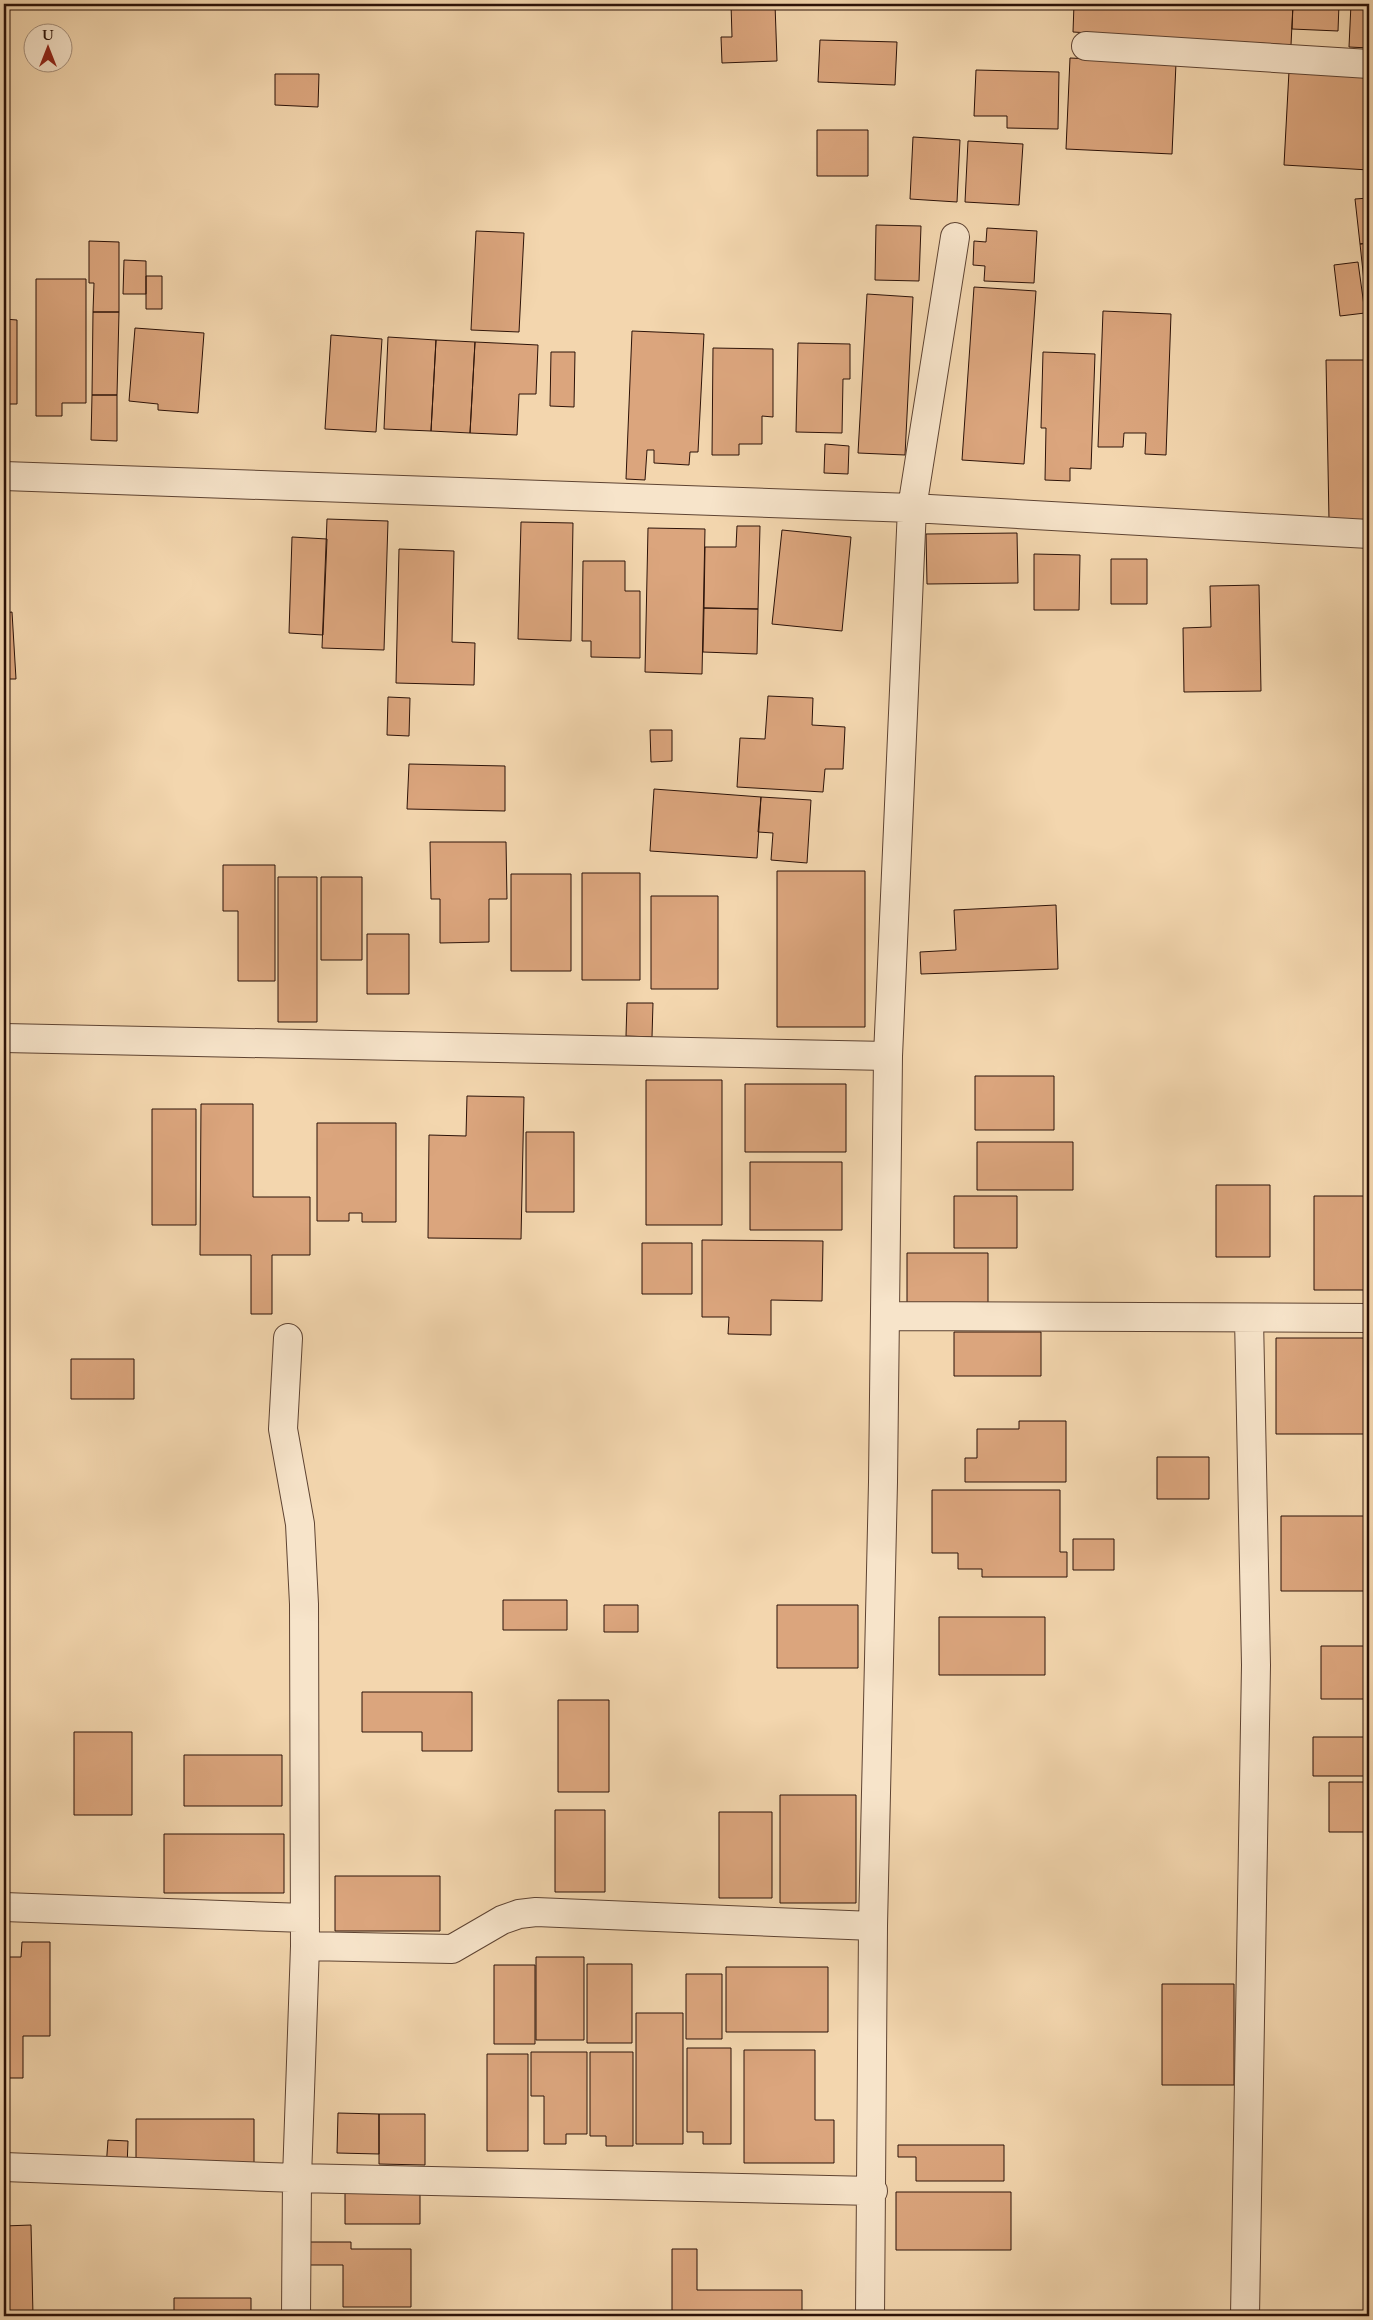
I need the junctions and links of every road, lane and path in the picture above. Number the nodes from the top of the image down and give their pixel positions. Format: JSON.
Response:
{"nodes":[{"id":1,"x":1086,"y":46,"type":"dead end"},
{"id":2,"x":1369,"y":64,"type":"edge"},
{"id":3,"x":955,"y":237,"type":"dead end"},
{"id":4,"x":4,"y":476,"type":"edge"},
{"id":5,"x":912,"y":508,"type":"junction"},
{"id":6,"x":1369,"y":534,"type":"edge"},
{"id":7,"x":4,"y":1038,"type":"edge"},
{"id":8,"x":888,"y":1056,"type":"junction"},
{"id":9,"x":885,"y":1316,"type":"junction"},
{"id":10,"x":1249,"y":1318,"type":"junction"},
{"id":11,"x":1369,"y":1318,"type":"edge"},
{"id":12,"x":288,"y":1338,"type":"dead end"},
{"id":13,"x":4,"y":1907,"type":"edge"},
{"id":14,"x":305,"y":1918,"type":"junction"},
{"id":15,"x":873,"y":1926,"type":"junction"},
{"id":16,"x":305,"y":1946,"type":"junction"},
{"id":17,"x":4,"y":2167,"type":"edge"},
{"id":18,"x":297,"y":2178,"type":"junction"},
{"id":19,"x":873,"y":2191,"type":"junction"},
{"id":20,"x":296,"y":2316,"type":"edge"},
{"id":21,"x":870,"y":2316,"type":"edge"},
{"id":22,"x":1245,"y":2316,"type":"edge"}],
"edges":[{"from":1,"to":2,"type":"street"},
{"from":3,"to":5,"type":"street"},
{"from":4,"to":5,"type":"street"},
{"from":5,"to":6,"type":"street"},
{"from":5,"to":8,"type":"street"},
{"from":7,"to":8,"type":"street"},
{"from":8,"to":9,"type":"street"},
{"from":9,"to":10,"type":"street"},
{"from":9,"to":15,"type":"street"},
{"from":10,"to":11,"type":"street"},
{"from":10,"to":22,"type":"street"},
{"from":12,"to":14,"type":"street"},
{"from":13,"to":14,"type":"street"},
{"from":14,"to":16,"type":"street"},
{"from":15,"to":16,"type":"street"},
{"from":15,"to":19,"type":"street"},
{"from":16,"to":18,"type":"street"},
{"from":17,"to":18,"type":"street"},
{"from":18,"to":19,"type":"street"},
{"from":18,"to":20,"type":"street"},
{"from":19,"to":21,"type":"street"}]}
